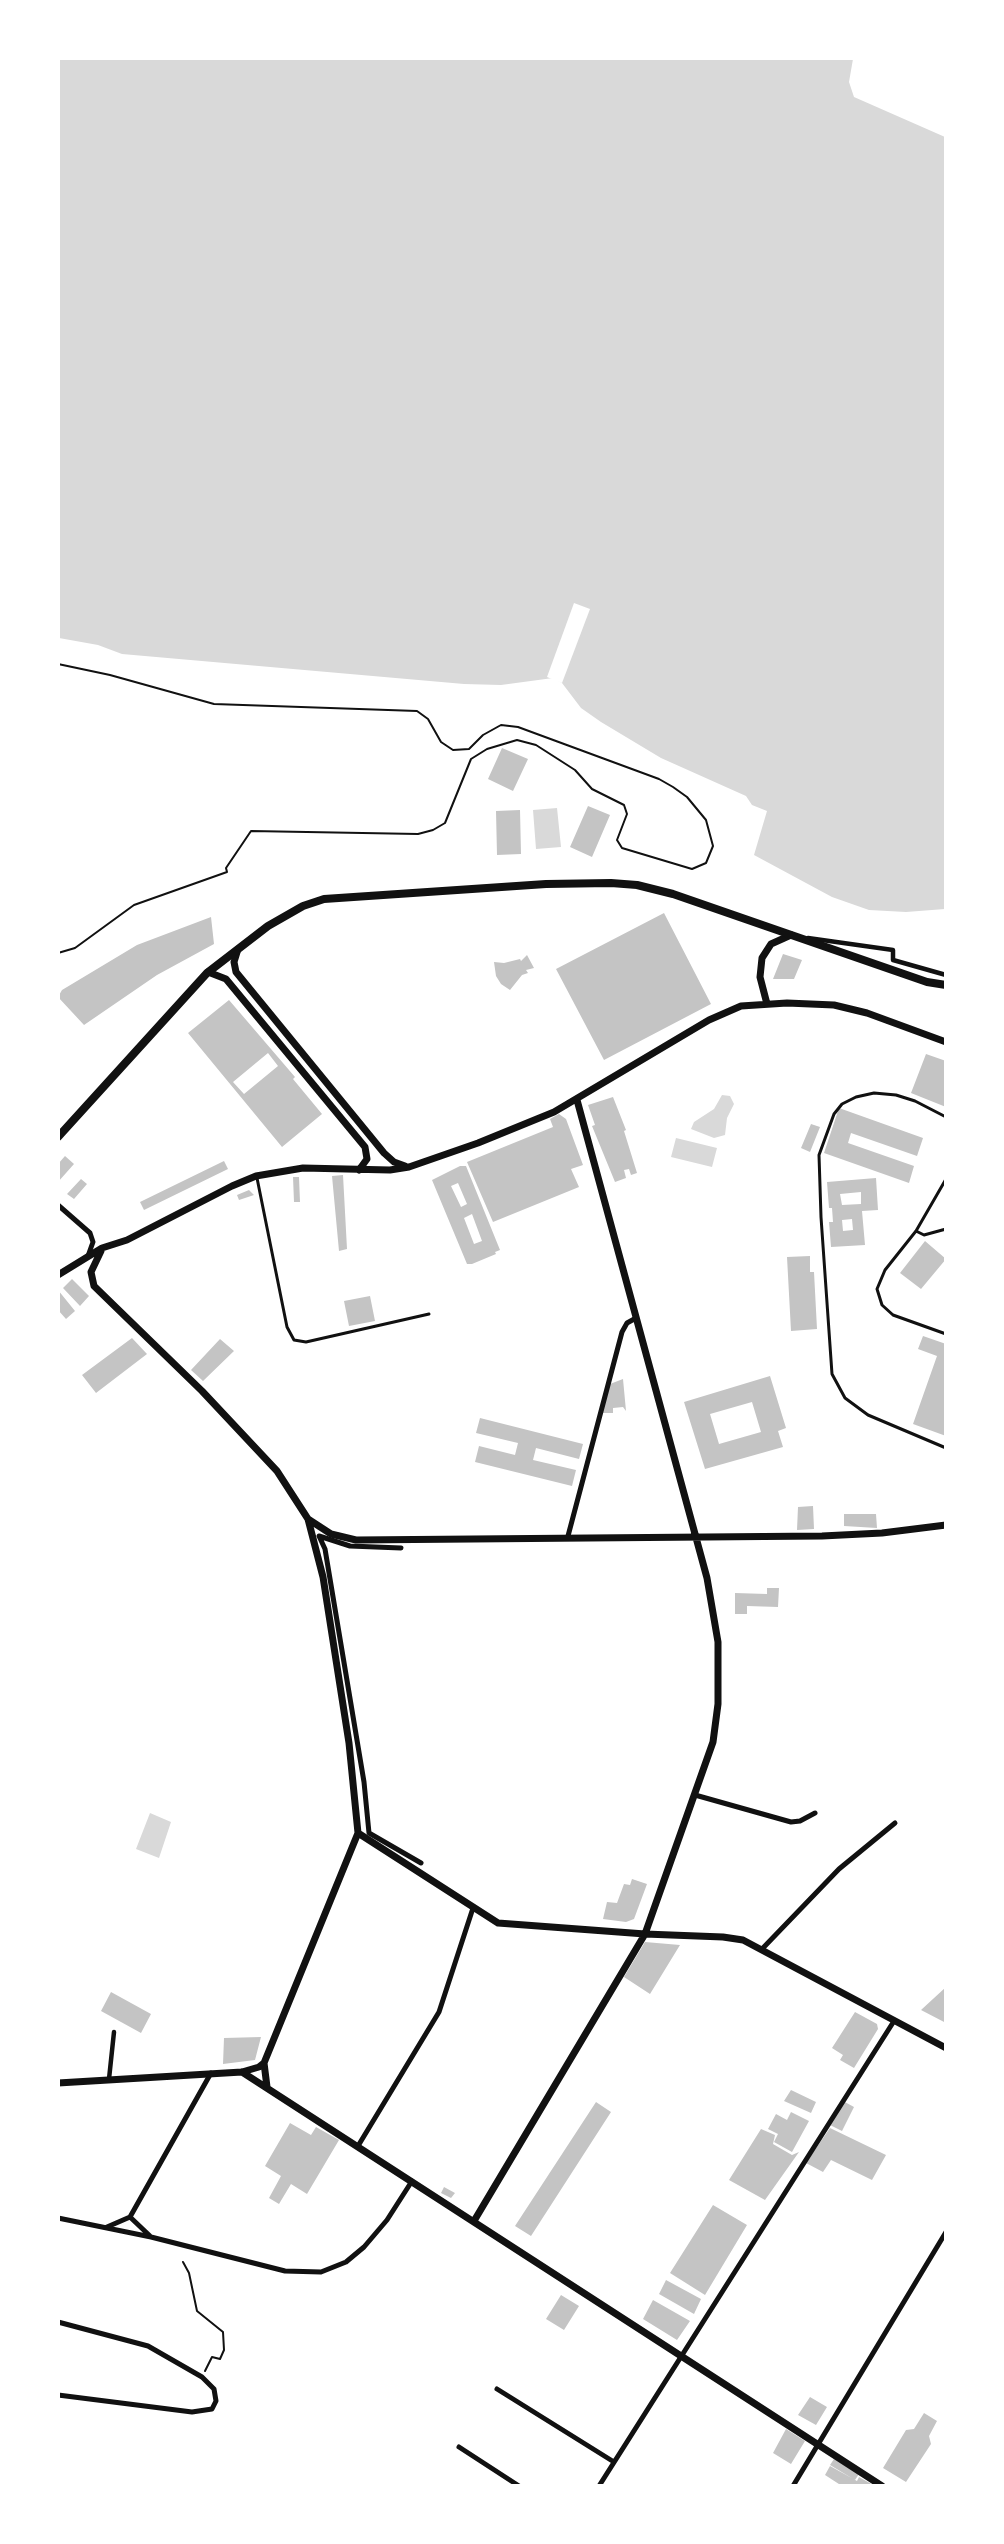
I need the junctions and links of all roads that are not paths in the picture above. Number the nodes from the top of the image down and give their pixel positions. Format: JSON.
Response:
{"nodes":[{"id":1,"x":794,"y":936,"type":"junction"},
{"id":2,"x":239,"y":947,"type":"junction"},
{"id":3,"x":208,"y":972,"type":"junction"},
{"id":4,"x":945,"y":975,"type":"edge"},
{"id":5,"x":945,"y":985,"type":"edge"},
{"id":6,"x":767,"y":1004,"type":"junction"},
{"id":7,"x":945,"y":1042,"type":"edge"},
{"id":8,"x":577,"y":1100,"type":"junction"},
{"id":9,"x":945,"y":1117,"type":"edge"},
{"id":10,"x":58,"y":1137,"type":"edge"},
{"id":11,"x":409,"y":1167,"type":"junction"},
{"id":12,"x":359,"y":1170,"type":"junction"},
{"id":13,"x":256,"y":1176,"type":"junction"},
{"id":14,"x":945,"y":1179,"type":"edge"},
{"id":15,"x":58,"y":1205,"type":"edge"},
{"id":16,"x":945,"y":1229,"type":"edge"},
{"id":17,"x":916,"y":1231,"type":"junction"},
{"id":18,"x":102,"y":1248,"type":"junction"},
{"id":19,"x":88,"y":1256,"type":"junction"},
{"id":20,"x":58,"y":1275,"type":"edge"},
{"id":21,"x":429,"y":1314,"type":"dead end"},
{"id":22,"x":636,"y":1318,"type":"junction"},
{"id":23,"x":945,"y":1334,"type":"edge"},
{"id":24,"x":945,"y":1448,"type":"edge"},
{"id":25,"x":308,"y":1519,"type":"junction"},
{"id":26,"x":945,"y":1525,"type":"edge"},
{"id":27,"x":568,"y":1536,"type":"junction"},
{"id":28,"x":696,"y":1538,"type":"junction"},
{"id":29,"x":401,"y":1548,"type":"dead end"},
{"id":30,"x":695,"y":1795,"type":"junction"},
{"id":31,"x":815,"y":1813,"type":"dead end"},
{"id":32,"x":895,"y":1823,"type":"dead end"},
{"id":33,"x":358,"y":1833,"type":"junction"},
{"id":34,"x":421,"y":1863,"type":"dead end"},
{"id":35,"x":473,"y":1908,"type":"junction"},
{"id":36,"x":645,"y":1934,"type":"junction"},
{"id":37,"x":762,"y":1949,"type":"junction"},
{"id":38,"x":894,"y":2021,"type":"junction"},
{"id":39,"x":114,"y":2032,"type":"dead end"},
{"id":40,"x":945,"y":2048,"type":"edge"},
{"id":41,"x":264,"y":2063,"type":"junction"},
{"id":42,"x":242,"y":2072,"type":"junction"},
{"id":43,"x":211,"y":2073,"type":"junction"},
{"id":44,"x":109,"y":2079,"type":"junction"},
{"id":45,"x":58,"y":2083,"type":"edge"},
{"id":46,"x":267,"y":2087,"type":"junction"},
{"id":47,"x":358,"y":2146,"type":"junction"},
{"id":48,"x":412,"y":2181,"type":"junction"},
{"id":49,"x":130,"y":2217,"type":"junction"},
{"id":50,"x":58,"y":2218,"type":"edge"},
{"id":51,"x":474,"y":2221,"type":"junction"},
{"id":52,"x":105,"y":2228,"type":"junction"},
{"id":53,"x":945,"y":2232,"type":"edge"},
{"id":54,"x":151,"y":2237,"type":"junction"},
{"id":55,"x":58,"y":2322,"type":"edge"},
{"id":56,"x":680,"y":2355,"type":"junction"},
{"id":57,"x":497,"y":2389,"type":"dead end"},
{"id":58,"x":58,"y":2395,"type":"edge"},
{"id":59,"x":818,"y":2444,"type":"junction"},
{"id":60,"x":459,"y":2447,"type":"dead end"},
{"id":61,"x":614,"y":2462,"type":"junction"},
{"id":62,"x":519,"y":2486,"type":"edge"},
{"id":63,"x":599,"y":2486,"type":"edge"},
{"id":64,"x":793,"y":2486,"type":"edge"},
{"id":65,"x":882,"y":2486,"type":"edge"}],
"edges":[{"from":1,"to":2,"type":"main road"},
{"from":1,"to":4,"type":"street"},
{"from":1,"to":5,"type":"main road"},
{"from":1,"to":6,"type":"street"},
{"from":2,"to":3,"type":"main road"},
{"from":2,"to":11,"type":"street"},
{"from":3,"to":10,"type":"main road"},
{"from":3,"to":12,"type":"street"},
{"from":6,"to":7,"type":"street"},
{"from":6,"to":8,"type":"street"},
{"from":8,"to":11,"type":"street"},
{"from":8,"to":22,"type":"street"},
{"from":9,"to":24,"type":"lane"},
{"from":11,"to":12,"type":"street"},
{"from":12,"to":13,"type":"street"},
{"from":13,"to":18,"type":"street"},
{"from":13,"to":21,"type":"lane"},
{"from":14,"to":17,"type":"lane"},
{"from":15,"to":19,"type":"street"},
{"from":16,"to":17,"type":"lane"},
{"from":17,"to":23,"type":"lane"},
{"from":18,"to":19,"type":"street"},
{"from":18,"to":25,"type":"street"},
{"from":19,"to":20,"type":"street"},
{"from":22,"to":27,"type":"street"},
{"from":22,"to":28,"type":"street"},
{"from":25,"to":27,"type":"street"},
{"from":25,"to":33,"type":"street"},
{"from":26,"to":28,"type":"street"},
{"from":27,"to":28,"type":"street"},
{"from":28,"to":30,"type":"street"},
{"from":29,"to":34,"type":"street"},
{"from":30,"to":31,"type":"street"},
{"from":30,"to":36,"type":"street"},
{"from":32,"to":37,"type":"street"},
{"from":33,"to":35,"type":"street"},
{"from":33,"to":41,"type":"street"},
{"from":35,"to":36,"type":"street"},
{"from":35,"to":47,"type":"street"},
{"from":36,"to":37,"type":"street"},
{"from":36,"to":51,"type":"street"},
{"from":37,"to":38,"type":"street"},
{"from":38,"to":40,"type":"street"},
{"from":38,"to":56,"type":"street"},
{"from":39,"to":44,"type":"street"},
{"from":41,"to":42,"type":"street"},
{"from":41,"to":46,"type":"street"},
{"from":42,"to":43,"type":"street"},
{"from":42,"to":46,"type":"street"},
{"from":43,"to":44,"type":"street"},
{"from":43,"to":49,"type":"street"},
{"from":44,"to":45,"type":"street"},
{"from":46,"to":47,"type":"street"},
{"from":47,"to":48,"type":"street"},
{"from":48,"to":51,"type":"street"},
{"from":48,"to":54,"type":"street"},
{"from":49,"to":52,"type":"street"},
{"from":49,"to":54,"type":"street"},
{"from":50,"to":52,"type":"street"},
{"from":51,"to":56,"type":"street"},
{"from":52,"to":54,"type":"street"},
{"from":53,"to":59,"type":"street"},
{"from":55,"to":58,"type":"street"},
{"from":56,"to":59,"type":"street"},
{"from":56,"to":61,"type":"street"},
{"from":57,"to":61,"type":"street"},
{"from":59,"to":64,"type":"street"},
{"from":59,"to":65,"type":"street"},
{"from":60,"to":62,"type":"street"},
{"from":61,"to":63,"type":"street"}]}
